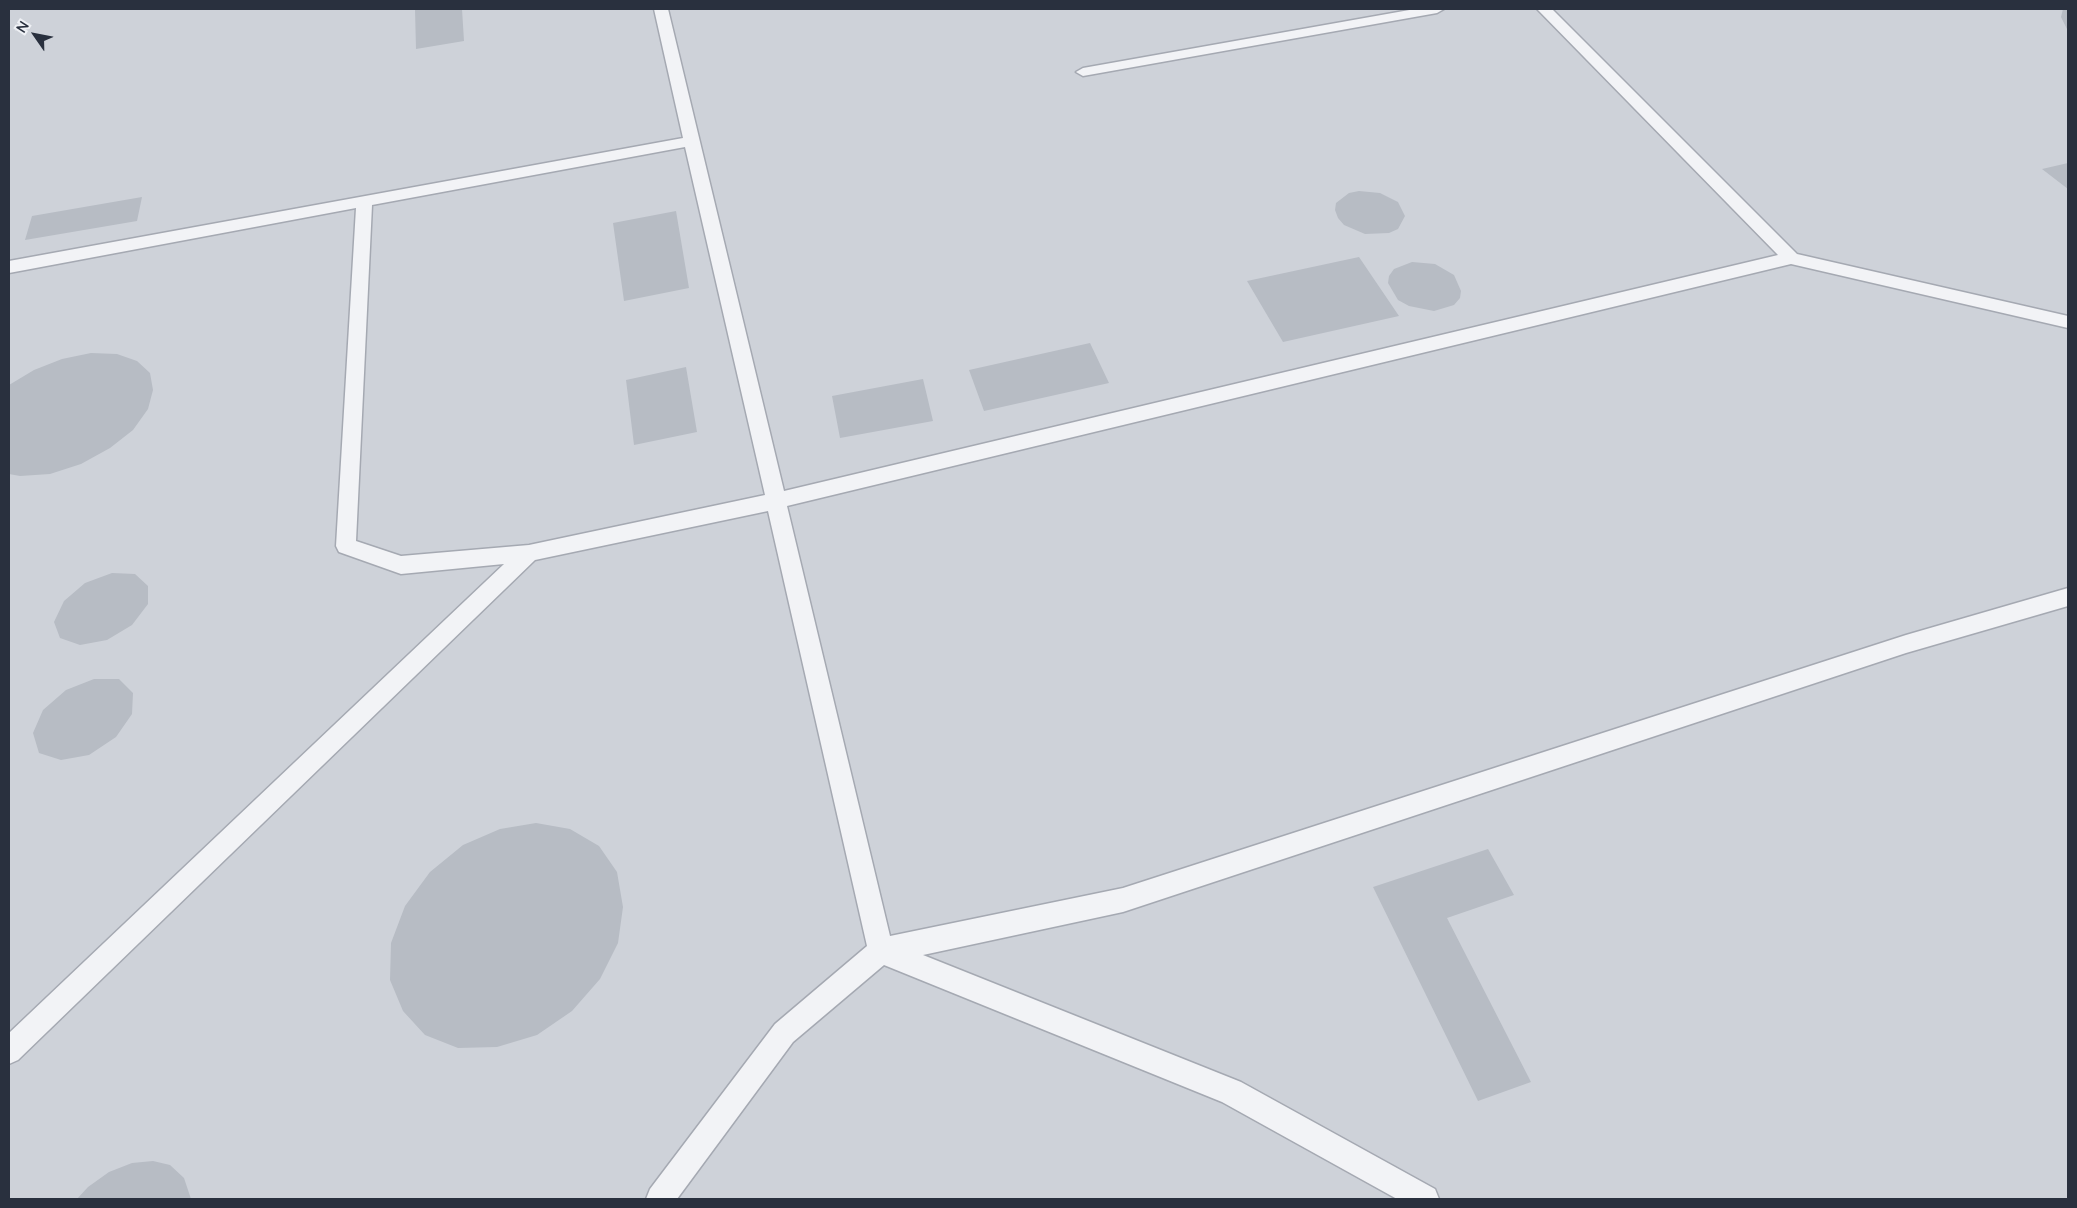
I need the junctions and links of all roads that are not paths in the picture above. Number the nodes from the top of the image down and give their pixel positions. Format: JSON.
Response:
{"nodes":[{"id":1,"x":661,"y":9,"type":"edge"},
{"id":2,"x":1438,"y":9,"type":"edge"},
{"id":3,"x":1544,"y":9,"type":"edge"},
{"id":4,"x":1082,"y":72,"type":"dead end"},
{"id":5,"x":692,"y":142,"type":"junction"},
{"id":6,"x":364,"y":203,"type":"junction"},
{"id":7,"x":1791,"y":258,"type":"junction"},
{"id":8,"x":9,"y":268,"type":"edge"},
{"id":9,"x":2068,"y":322,"type":"edge"},
{"id":10,"x":776,"y":501,"type":"junction"},
{"id":11,"x":529,"y":553,"type":"junction"},
{"id":12,"x":2068,"y":597,"type":"edge"},
{"id":13,"x":881,"y":952,"type":"junction"},
{"id":14,"x":9,"y":1051,"type":"edge"},
{"id":15,"x":660,"y":1199,"type":"edge"},
{"id":16,"x":1425,"y":1199,"type":"edge"}],
"edges":[{"from":1,"to":5,"type":"lane"},
{"from":2,"to":4,"type":"lane"},
{"from":3,"to":7,"type":"lane"},
{"from":5,"to":6,"type":"lane"},
{"from":5,"to":10,"type":"lane"},
{"from":6,"to":8,"type":"lane"},
{"from":6,"to":11,"type":"lane"},
{"from":7,"to":9,"type":"lane"},
{"from":7,"to":10,"type":"lane"},
{"from":10,"to":11,"type":"lane"},
{"from":10,"to":13,"type":"lane"},
{"from":11,"to":14,"type":"lane"},
{"from":12,"to":13,"type":"lane"},
{"from":13,"to":15,"type":"lane"},
{"from":13,"to":16,"type":"lane"}]}
